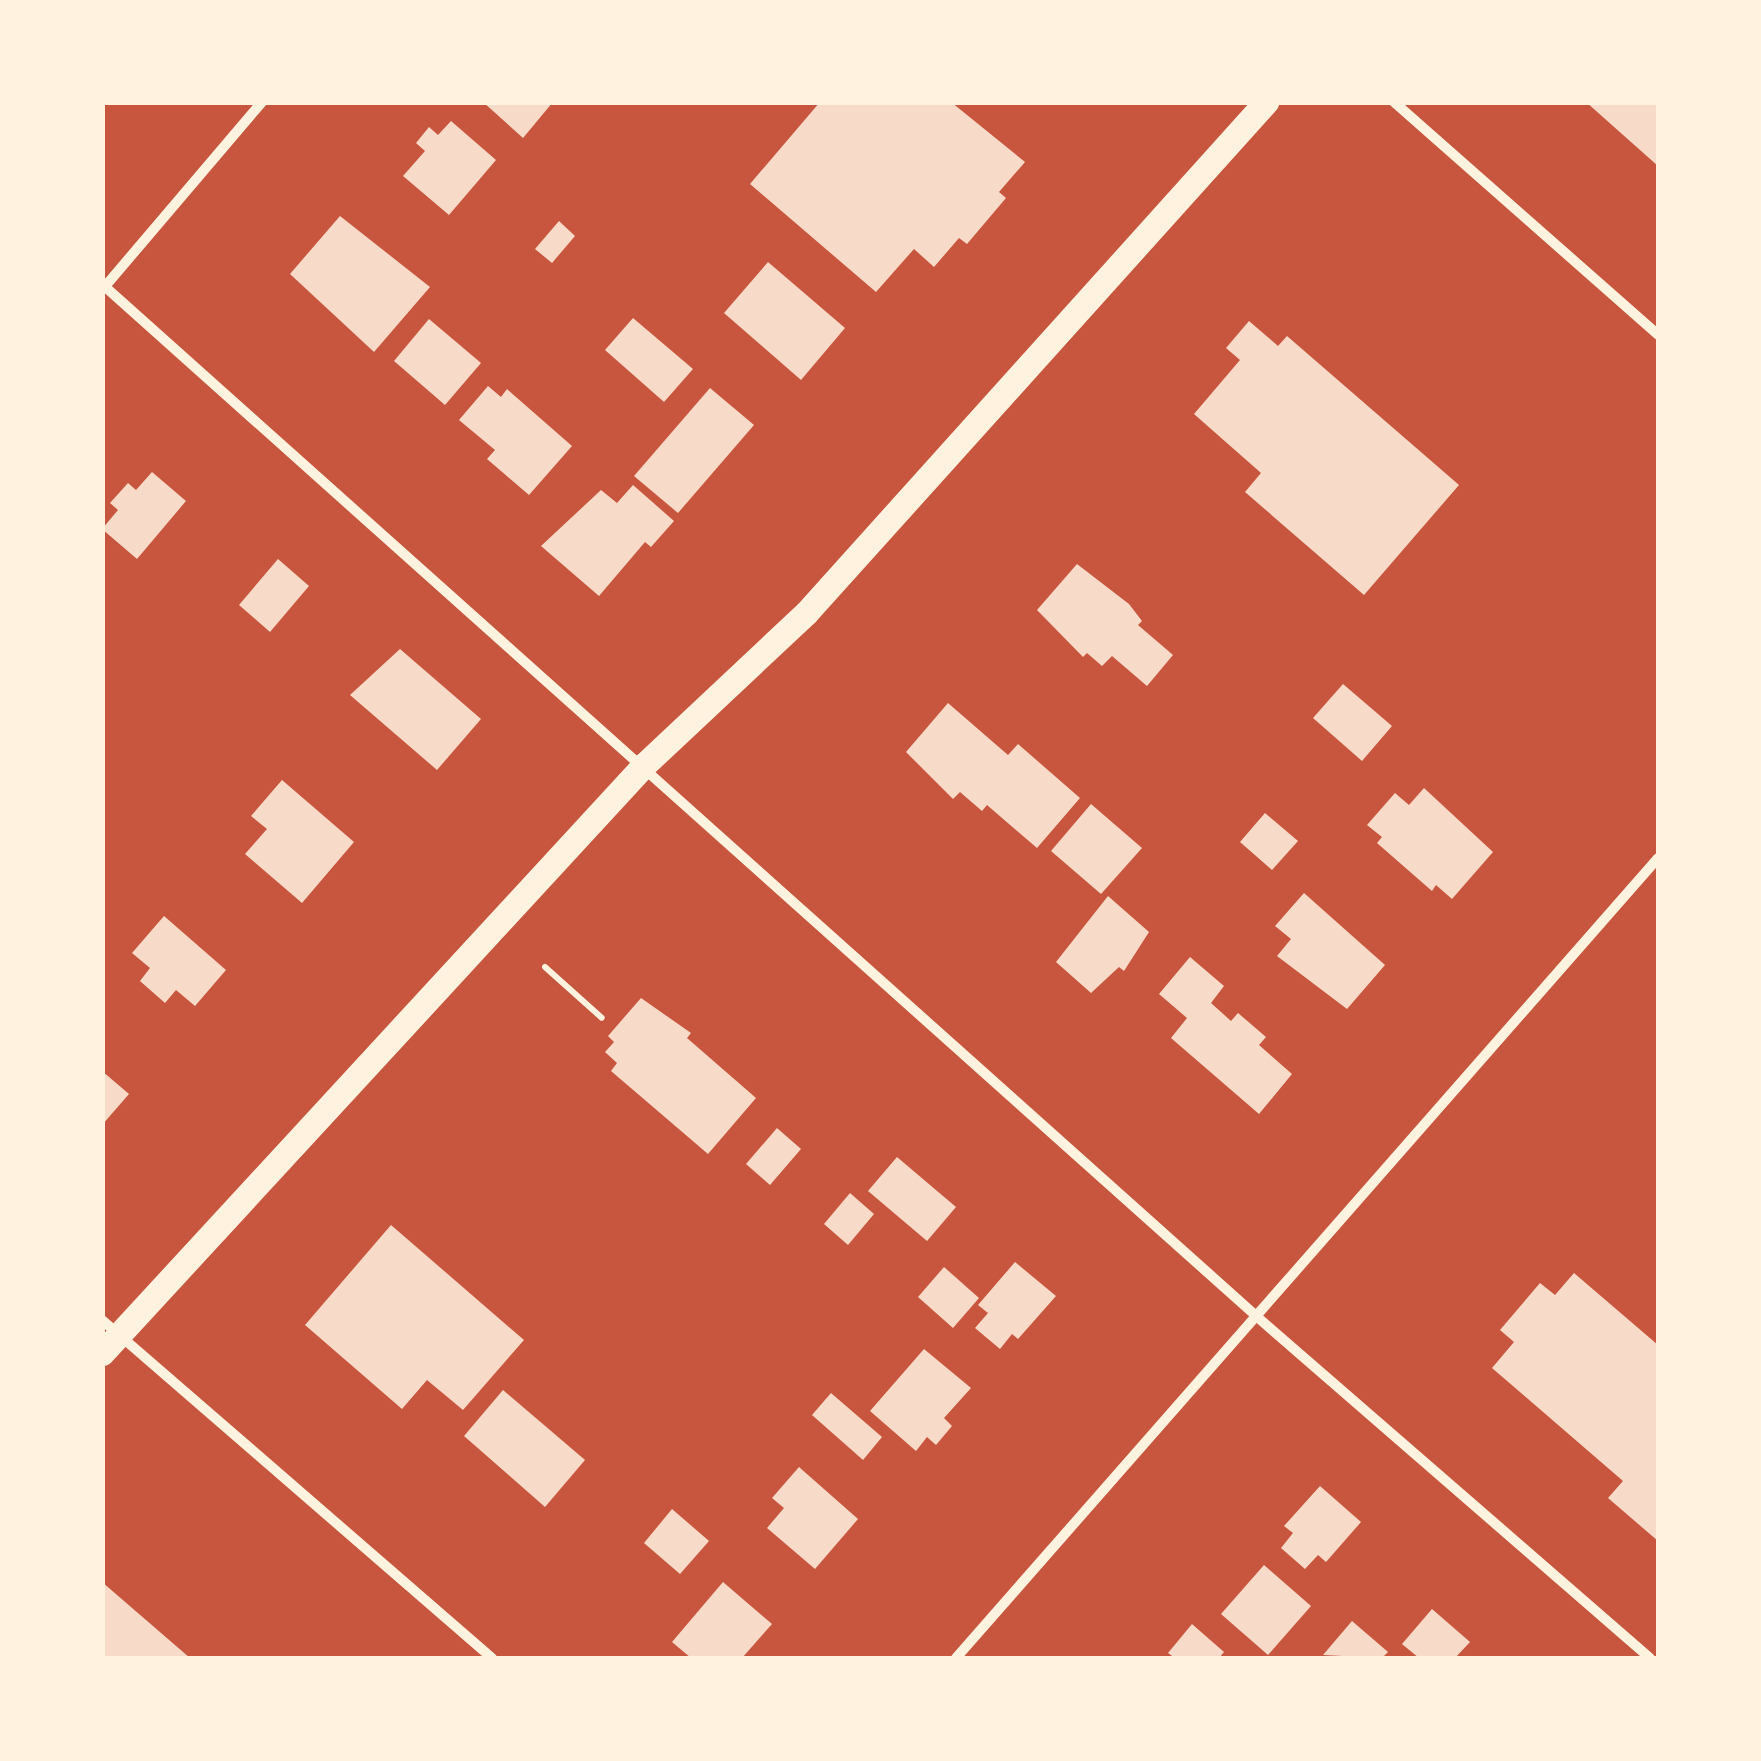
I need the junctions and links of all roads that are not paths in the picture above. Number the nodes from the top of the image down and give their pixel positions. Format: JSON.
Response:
{"nodes":[{"id":1,"x":262,"y":102,"type":"edge"},
{"id":2,"x":1266,"y":102,"type":"edge"},
{"id":3,"x":1394,"y":102,"type":"edge"},
{"id":4,"x":103,"y":287,"type":"edge"},
{"id":5,"x":1658,"y":335,"type":"edge"},
{"id":6,"x":644,"y":765,"type":"junction"},
{"id":7,"x":1658,"y":858,"type":"edge"},
{"id":8,"x":1255,"y":1315,"type":"junction"},
{"id":9,"x":108,"y":1336,"type":"edge"},
{"id":10,"x":492,"y":1658,"type":"edge"},
{"id":11,"x":956,"y":1658,"type":"edge"},
{"id":12,"x":1650,"y":1658,"type":"edge"}],
"edges":[{"from":1,"to":4,"type":"street"},
{"from":2,"to":6,"type":"main road"},
{"from":3,"to":5,"type":"street"},
{"from":4,"to":6,"type":"street"},
{"from":6,"to":8,"type":"street"},
{"from":6,"to":9,"type":"main road"},
{"from":7,"to":8,"type":"street"},
{"from":8,"to":11,"type":"street"},
{"from":8,"to":12,"type":"street"},
{"from":9,"to":10,"type":"street"}]}
